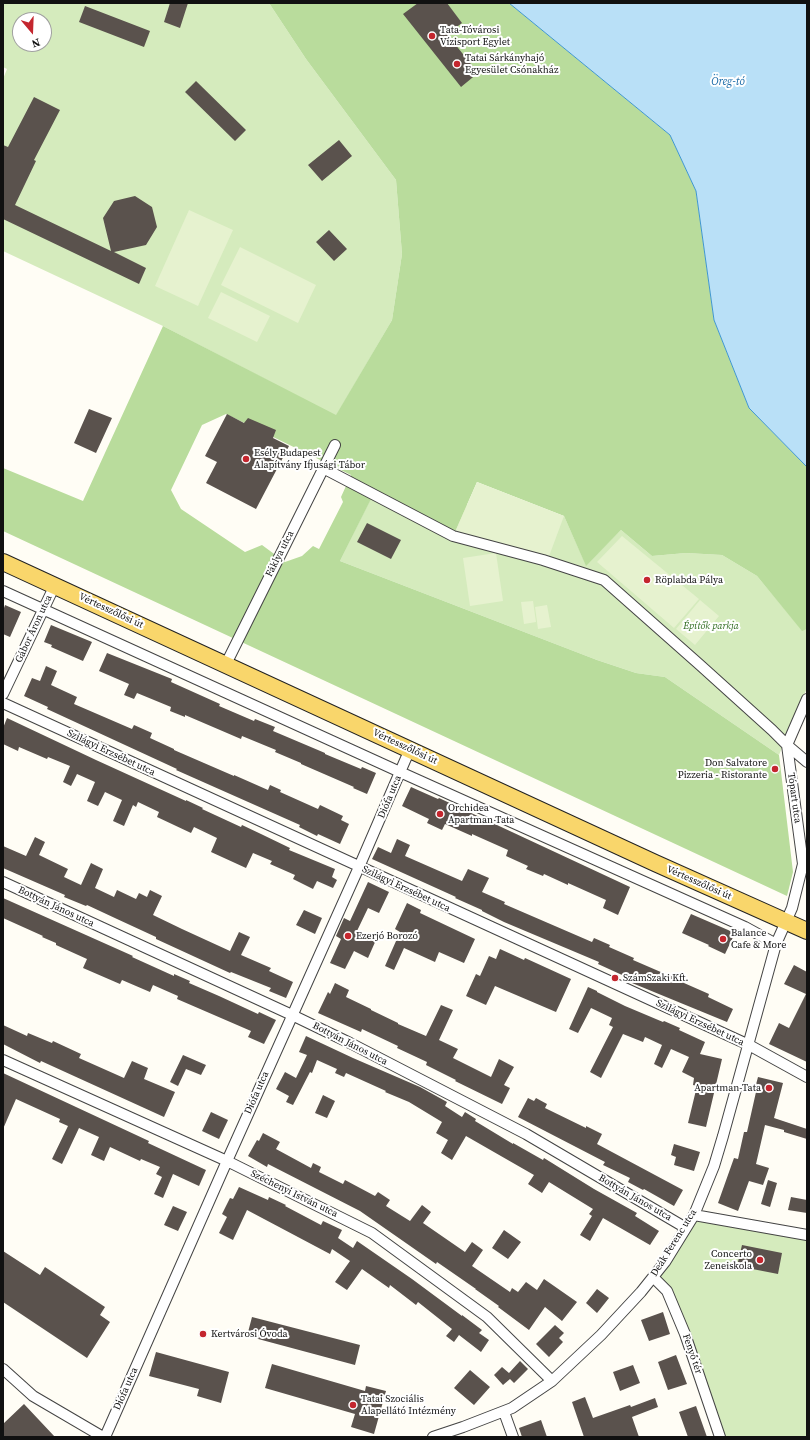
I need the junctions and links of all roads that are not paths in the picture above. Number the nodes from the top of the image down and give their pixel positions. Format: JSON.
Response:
{"nodes":[{"id":1,"x":335,"y":444,"type":"dead end"},
{"id":2,"x":323,"y":468,"type":"junction"},
{"id":3,"x":3,"y":562,"type":"edge"},
{"id":4,"x":55,"y":585,"type":"junction"},
{"id":5,"x":3,"y":591,"type":"edge"},
{"id":6,"x":43,"y":609,"type":"junction"},
{"id":7,"x":226,"y":664,"type":"junction"},
{"id":8,"x":3,"y":694,"type":"edge"},
{"id":9,"x":807,"y":699,"type":"edge"},
{"id":10,"x":3,"y":703,"type":"edge"},
{"id":11,"x":787,"y":745,"type":"junction"},
{"id":12,"x":410,"y":749,"type":"junction"},
{"id":13,"x":807,"y":762,"type":"edge"},
{"id":14,"x":400,"y":772,"type":"junction"},
{"id":15,"x":359,"y":867,"type":"junction"},
{"id":16,"x":3,"y":882,"type":"edge"},
{"id":17,"x":786,"y":922,"type":"junction"},
{"id":18,"x":807,"y":931,"type":"edge"},
{"id":19,"x":776,"y":944,"type":"junction"},
{"id":20,"x":292,"y":1015,"type":"junction"},
{"id":21,"x":749,"y":1045,"type":"junction"},
{"id":22,"x":3,"y":1060,"type":"edge"},
{"id":23,"x":807,"y":1077,"type":"edge"},
{"id":24,"x":227,"y":1160,"type":"junction"},
{"id":25,"x":694,"y":1215,"type":"junction"},
{"id":26,"x":686,"y":1228,"type":"junction"},
{"id":27,"x":807,"y":1235,"type":"edge"},
{"id":28,"x":653,"y":1277,"type":"junction"},
{"id":29,"x":3,"y":1369,"type":"edge"},
{"id":30,"x":552,"y":1381,"type":"junction"},
{"id":31,"x":504,"y":1412,"type":"junction"},
{"id":32,"x":104,"y":1437,"type":"edge"},
{"id":33,"x":433,"y":1437,"type":"edge"},
{"id":34,"x":513,"y":1437,"type":"edge"},
{"id":35,"x":720,"y":1437,"type":"edge"}],
"edges":[{"from":1,"to":2,"type":"street","name":"Fáklya utca"},
{"from":2,"to":7,"type":"street","name":"Fáklya utca"},
{"from":2,"to":11,"type":"street"},
{"from":3,"to":4,"type":"main road","name":"Vértesszőlősi út"},
{"from":4,"to":6,"type":"street","name":"Gábor Áron utca"},
{"from":4,"to":7,"type":"main road","name":"Vértesszőlősi út"},
{"from":5,"to":6,"type":"street"},
{"from":6,"to":8,"type":"street","name":"Gábor Áron utca"},
{"from":6,"to":14,"type":"street"},
{"from":7,"to":12,"type":"main road","name":"Vértesszőlősi út"},
{"from":9,"to":11,"type":"street"},
{"from":10,"to":15,"type":"street","name":"Szilágyi Erzsébet utca"},
{"from":11,"to":13,"type":"street"},
{"from":11,"to":17,"type":"street","name":"Tópart utca"},
{"from":12,"to":14,"type":"street","name":"Diófa utca"},
{"from":12,"to":17,"type":"main road","name":"Vértesszőlősi út"},
{"from":14,"to":15,"type":"street","name":"Diófa utca"},
{"from":14,"to":19,"type":"street"},
{"from":15,"to":20,"type":"street","name":"Diófa utca"},
{"from":15,"to":21,"type":"street","name":"Szilágyi Erzsébet utca"},
{"from":16,"to":20,"type":"street","name":"Bottyán János utca"},
{"from":17,"to":18,"type":"main road","name":"Vértesszőlősi út"},
{"from":17,"to":19,"type":"street","name":"Deák Ferenc utca"},
{"from":19,"to":21,"type":"street","name":"Deák Ferenc utca"},
{"from":20,"to":24,"type":"street","name":"Diófa utca"},
{"from":20,"to":26,"type":"street","name":"Bottyán János utca"},
{"from":21,"to":23,"type":"street","name":"Szilágyi Erzsébet utca"},
{"from":21,"to":25,"type":"street","name":"Deák Ferenc utca"},
{"from":22,"to":24,"type":"street","name":"Széchenyi István utca"},
{"from":24,"to":30,"type":"street","name":"Széchenyi István utca"},
{"from":24,"to":32,"type":"street","name":"Diófa utca"},
{"from":25,"to":26,"type":"street","name":"Deák Ferenc utca"},
{"from":25,"to":27,"type":"street"},
{"from":26,"to":28,"type":"street","name":"Deák Ferenc utca"},
{"from":28,"to":30,"type":"street","name":"Deák Ferenc utca"},
{"from":28,"to":35,"type":"street","name":"Fenyő tér"},
{"from":29,"to":32,"type":"street"},
{"from":30,"to":31,"type":"street","name":"Deák Ferenc utca"},
{"from":31,"to":33,"type":"street","name":"Deák Ferenc utca"},
{"from":31,"to":34,"type":"street"}]}
